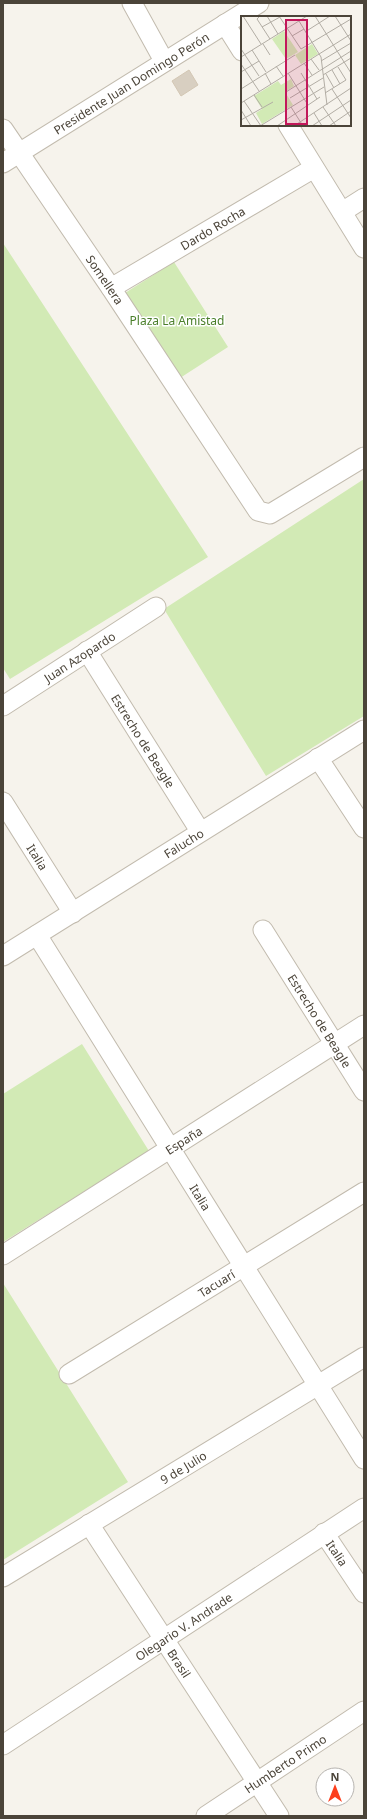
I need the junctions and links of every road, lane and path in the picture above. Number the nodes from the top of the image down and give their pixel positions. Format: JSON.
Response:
{"nodes":[{"id":1,"x":132,"y":3,"type":"edge"},
{"id":2,"x":259,"y":3,"type":"edge"},
{"id":3,"x":226,"y":24,"type":"junction"},
{"id":4,"x":241,"y":49,"type":"edge"},
{"id":5,"x":164,"y":61,"type":"junction"},
{"id":6,"x":289,"y":126,"type":"edge"},
{"id":7,"x":3,"y":129,"type":"edge"},
{"id":8,"x":11,"y":159,"type":"edge"},
{"id":9,"x":314,"y":168,"type":"junction"},
{"id":10,"x":364,"y":198,"type":"edge"},
{"id":11,"x":342,"y":212,"type":"junction"},
{"id":12,"x":364,"y":248,"type":"edge"},
{"id":13,"x":111,"y":288,"type":"junction"},
{"id":14,"x":364,"y":457,"type":"edge"},
{"id":15,"x":156,"y":607,"type":"dead end"},
{"id":16,"x":87,"y":651,"type":"junction"},
{"id":17,"x":3,"y":706,"type":"edge"},
{"id":18,"x":364,"y":730,"type":"edge"},
{"id":19,"x":318,"y":758,"type":"junction"},
{"id":20,"x":3,"y":802,"type":"edge"},
{"id":21,"x":364,"y":828,"type":"edge"},
{"id":22,"x":200,"y":832,"type":"junction"},
{"id":23,"x":73,"y":913,"type":"junction"},
{"id":24,"x":263,"y":930,"type":"dead end"},
{"id":25,"x":37,"y":935,"type":"junction"},
{"id":26,"x":3,"y":956,"type":"edge"},
{"id":27,"x":364,"y":1025,"type":"edge"},
{"id":28,"x":336,"y":1044,"type":"junction"},
{"id":29,"x":364,"y":1091,"type":"edge"},
{"id":30,"x":170,"y":1150,"type":"junction"},
{"id":31,"x":364,"y":1192,"type":"edge"},
{"id":32,"x":3,"y":1255,"type":"edge"},
{"id":33,"x":245,"y":1267,"type":"junction"},
{"id":34,"x":364,"y":1357,"type":"edge"},
{"id":35,"x":69,"y":1374,"type":"dead end"},
{"id":36,"x":318,"y":1386,"type":"junction"},
{"id":37,"x":364,"y":1458,"type":"edge"},
{"id":38,"x":364,"y":1508,"type":"edge"},
{"id":39,"x":89,"y":1524,"type":"junction"},
{"id":40,"x":324,"y":1533,"type":"junction"},
{"id":41,"x":3,"y":1577,"type":"edge"},
{"id":42,"x":364,"y":1593,"type":"edge"},
{"id":43,"x":162,"y":1639,"type":"junction"},
{"id":44,"x":364,"y":1711,"type":"edge"},
{"id":45,"x":3,"y":1745,"type":"edge"},
{"id":46,"x":256,"y":1782,"type":"junction"},
{"id":47,"x":206,"y":1816,"type":"edge"},
{"id":48,"x":279,"y":1816,"type":"edge"}],
"edges":[{"from":1,"to":5,"type":"street"},
{"from":2,"to":3,"type":"street","name":"Presidente Juan Domingo Perón"},
{"from":3,"to":4,"type":"street"},
{"from":3,"to":5,"type":"street","name":"Presidente Juan Domingo Perón"},
{"from":5,"to":8,"type":"street","name":"Presidente Juan Domingo Perón"},
{"from":6,"to":9,"type":"street"},
{"from":7,"to":8,"type":"street","name":"Somellera"},
{"from":8,"to":13,"type":"street","name":"Somellera"},
{"from":9,"to":11,"type":"street"},
{"from":9,"to":13,"type":"street","name":"Dardo Rocha"},
{"from":10,"to":11,"type":"street"},
{"from":11,"to":12,"type":"street"},
{"from":13,"to":14,"type":"street","name":"Somellera"},
{"from":15,"to":16,"type":"street","name":"Juan Azopardo"},
{"from":16,"to":17,"type":"street","name":"Juan Azopardo"},
{"from":16,"to":22,"type":"street","name":"Estrecho de Beagle"},
{"from":18,"to":19,"type":"street","name":"Falucho"},
{"from":19,"to":21,"type":"street"},
{"from":19,"to":22,"type":"street","name":"Falucho"},
{"from":20,"to":23,"type":"street","name":"Italia"},
{"from":22,"to":23,"type":"street","name":"Falucho"},
{"from":23,"to":25,"type":"street","name":"Falucho"},
{"from":24,"to":28,"type":"street","name":"Estrecho de Beagle"},
{"from":25,"to":26,"type":"street","name":"Falucho"},
{"from":25,"to":30,"type":"street","name":"Italia"},
{"from":27,"to":28,"type":"street","name":"España"},
{"from":28,"to":29,"type":"street","name":"Estrecho de Beagle"},
{"from":28,"to":30,"type":"street","name":"España"},
{"from":30,"to":32,"type":"street","name":"España"},
{"from":30,"to":33,"type":"street","name":"Italia"},
{"from":31,"to":33,"type":"street","name":"Tacuarí"},
{"from":33,"to":35,"type":"street","name":"Tacuarí"},
{"from":33,"to":36,"type":"street","name":"Italia"},
{"from":34,"to":36,"type":"street","name":"9 de Julio"},
{"from":36,"to":37,"type":"street","name":"Italia"},
{"from":36,"to":39,"type":"street","name":"9 de Julio"},
{"from":38,"to":40,"type":"street","name":"Olegario V. Andrade"},
{"from":39,"to":41,"type":"street","name":"9 de Julio"},
{"from":39,"to":43,"type":"street","name":"Brasil"},
{"from":40,"to":42,"type":"street","name":"Italia"},
{"from":40,"to":43,"type":"street","name":"Olegario V. Andrade"},
{"from":43,"to":45,"type":"street","name":"Olegario V. Andrade"},
{"from":43,"to":46,"type":"street","name":"Brasil"},
{"from":44,"to":46,"type":"street","name":"Humberto Primo"},
{"from":46,"to":47,"type":"street","name":"Humberto Primo"},
{"from":46,"to":48,"type":"street","name":"Brasil"}]}
